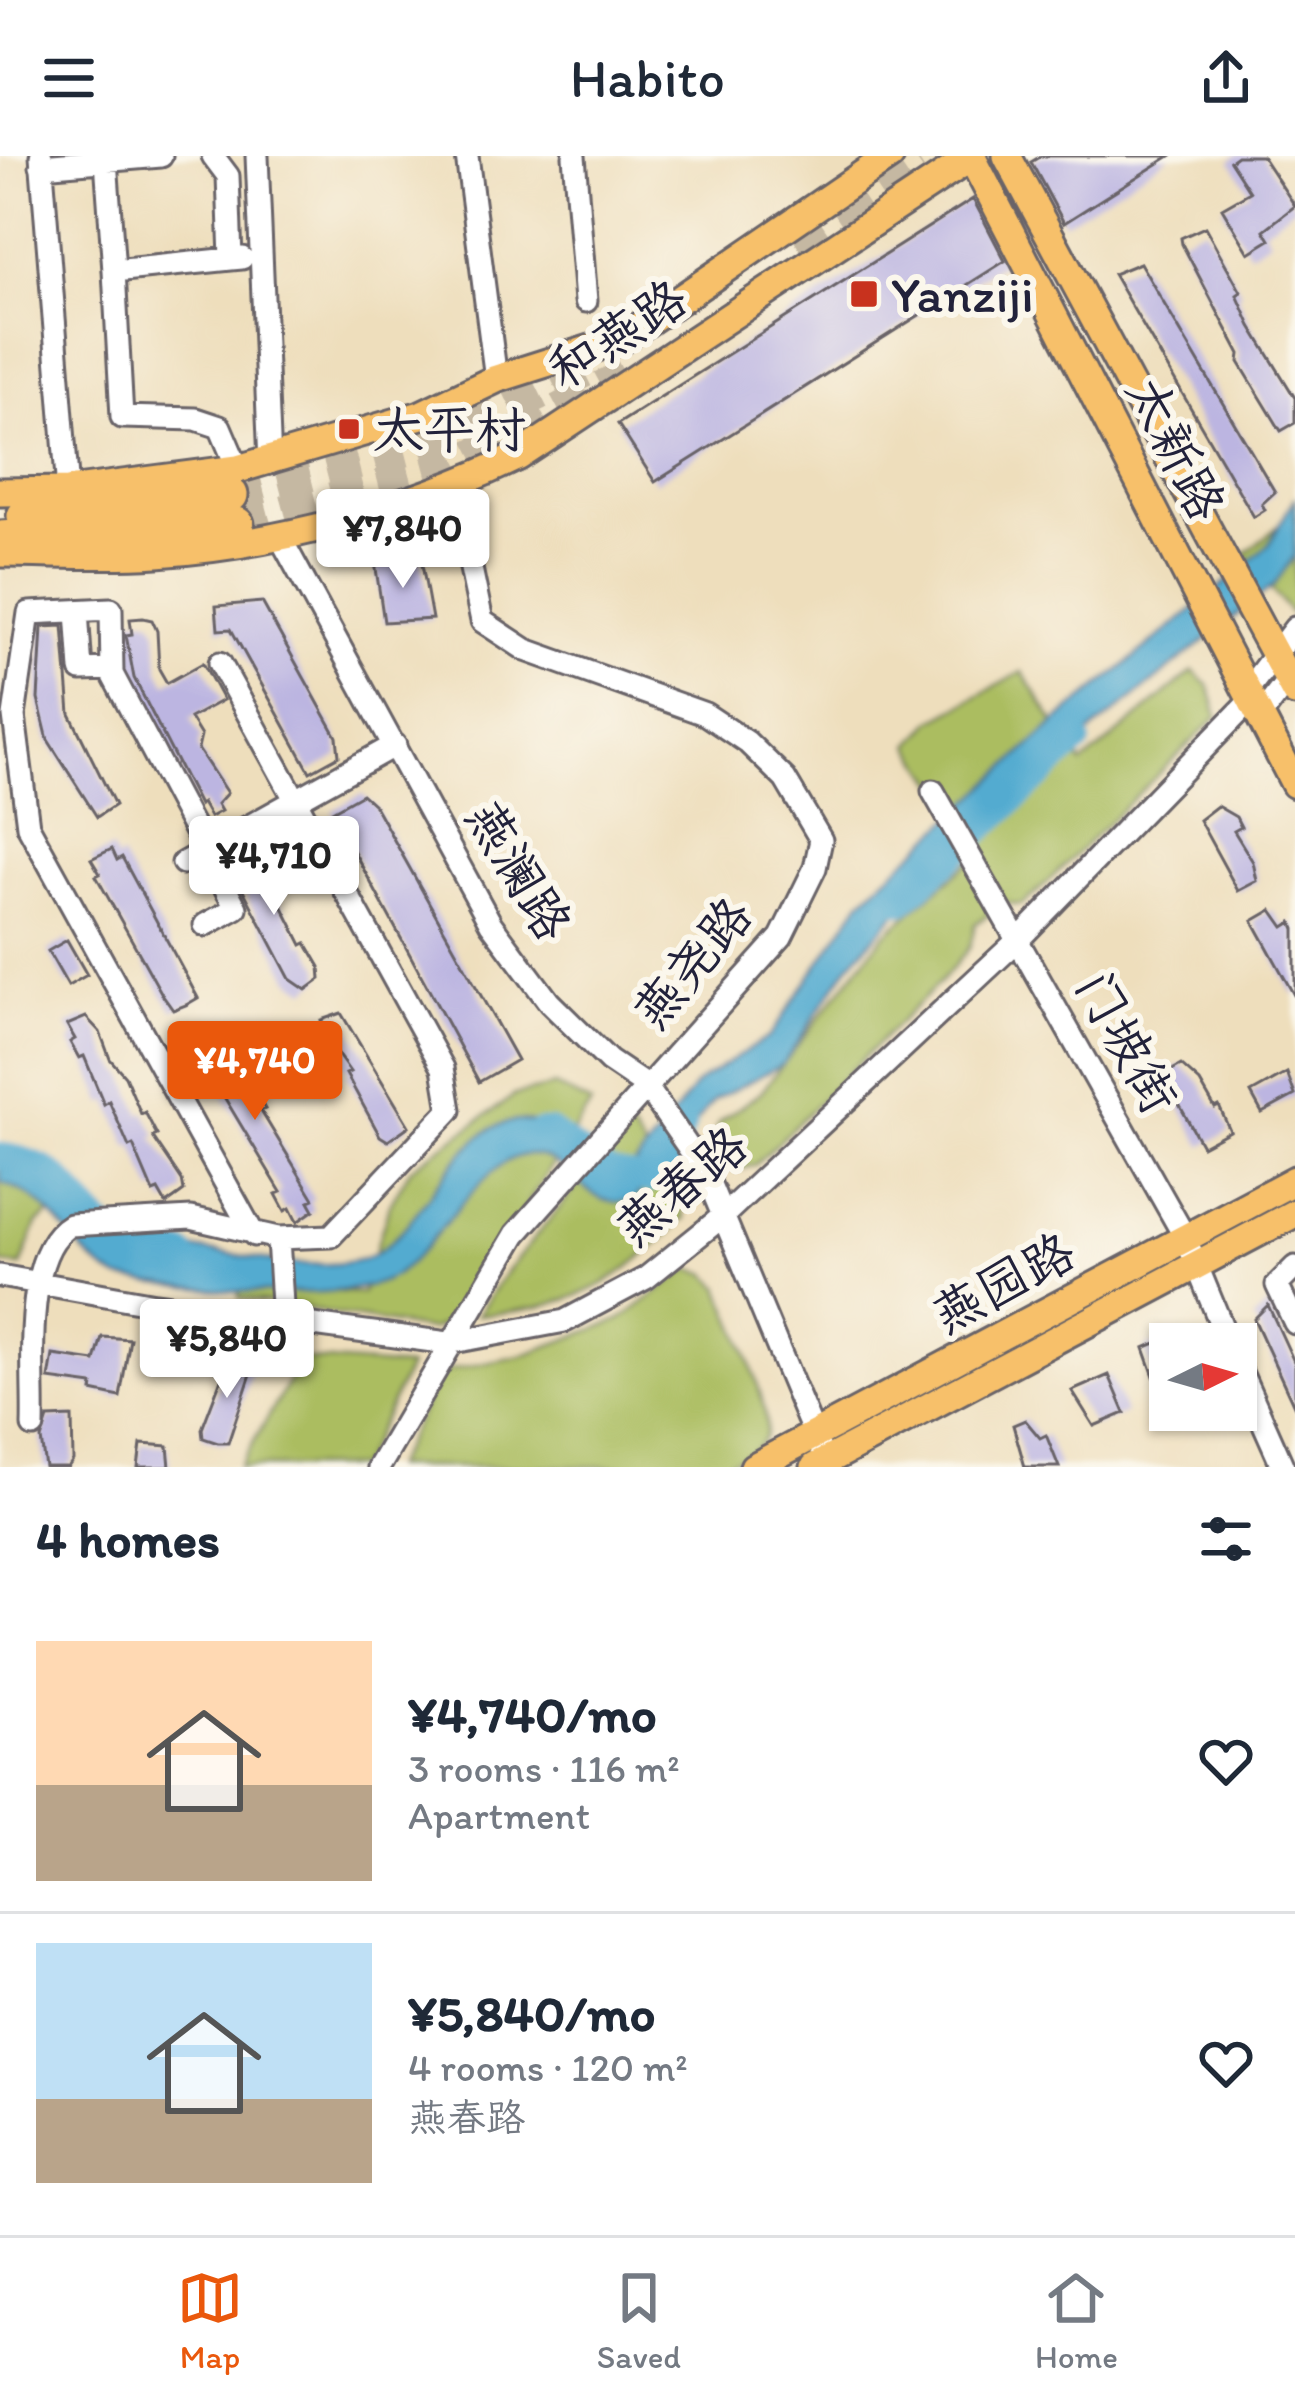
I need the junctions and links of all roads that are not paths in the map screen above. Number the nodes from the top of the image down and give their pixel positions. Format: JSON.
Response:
{"nodes":[{"id":1,"x":161,"y":156,"type":"edge"},
{"id":2,"x":213,"y":156,"type":"edge"},
{"id":3,"x":257,"y":156,"type":"edge"},
{"id":4,"x":467,"y":156,"type":"edge"},
{"id":5,"x":574,"y":156,"type":"edge"},
{"id":6,"x":890,"y":156,"type":"edge"},
{"id":7,"x":1007,"y":156,"type":"edge"},
{"id":8,"x":972,"y":157,"type":"edge"},
{"id":9,"x":106,"y":160,"type":"junction"},
{"id":10,"x":41,"y":161,"type":"edge"},
{"id":11,"x":262,"y":256,"type":"junction"},
{"id":12,"x":231,"y":259,"type":"junction"},
{"id":13,"x":114,"y":271,"type":"junction"},
{"id":14,"x":586,"y":301,"type":"dead end"},
{"id":15,"x":496,"y":379,"type":"junction"},
{"id":16,"x":270,"y":463,"type":"junction"},
{"id":17,"x":454,"y":488,"type":"junction"},
{"id":18,"x":68,"y":491,"type":"junction"},
{"id":19,"x":0,"y":492,"type":"edge"},
{"id":20,"x":236,"y":496,"type":"junction"},
{"id":21,"x":0,"y":518,"type":"edge"},
{"id":22,"x":280,"y":537,"type":"junction"},
{"id":23,"x":0,"y":538,"type":"edge"},
{"id":24,"x":0,"y":553,"type":"edge"},
{"id":25,"x":76,"y":611,"type":"junction"},
{"id":26,"x":1295,"y":628,"type":"edge"},
{"id":27,"x":220,"y":663,"type":"dead end"},
{"id":28,"x":1283,"y":666,"type":"edge"},
{"id":29,"x":112,"y":669,"type":"junction"},
{"id":30,"x":1252,"y":703,"type":"junction"},
{"id":31,"x":395,"y":745,"type":"junction"},
{"id":32,"x":1295,"y":784,"type":"edge"},
{"id":33,"x":933,"y":791,"type":"dead end"},
{"id":34,"x":296,"y":800,"type":"junction"},
{"id":35,"x":206,"y":850,"type":"junction"},
{"id":36,"x":183,"y":863,"type":"dead end"},
{"id":37,"x":205,"y":925,"type":"dead end"},
{"id":38,"x":1018,"y":940,"type":"junction"},
{"id":39,"x":646,"y":1086,"type":"junction"},
{"id":40,"x":1295,"y":1180,"type":"edge"},
{"id":41,"x":1295,"y":1213,"type":"edge"},
{"id":42,"x":723,"y":1216,"type":"junction"},
{"id":43,"x":254,"y":1235,"type":"junction"},
{"id":44,"x":278,"y":1238,"type":"junction"},
{"id":45,"x":1189,"y":1252,"type":"junction"},
{"id":46,"x":1295,"y":1267,"type":"edge"},
{"id":47,"x":0,"y":1276,"type":"edge"},
{"id":48,"x":34,"y":1282,"type":"junction"},
{"id":49,"x":283,"y":1322,"type":"junction"},
{"id":50,"x":1219,"y":1323,"type":"edge"},
{"id":51,"x":1295,"y":1323,"type":"edge"},
{"id":52,"x":448,"y":1343,"type":"junction"},
{"id":53,"x":1257,"y":1408,"type":"edge"},
{"id":54,"x":32,"y":1426,"type":"dead end"},
{"id":55,"x":823,"y":1458,"type":"edge"},
{"id":56,"x":380,"y":1467,"type":"edge"},
{"id":57,"x":754,"y":1467,"type":"edge"},
{"id":58,"x":1283,"y":1467,"type":"edge"}],
"edges":[{"from":1,"to":9,"type":"street"},
{"from":2,"to":12,"type":"street"},
{"from":3,"to":11,"type":"street"},
{"from":4,"to":15,"type":"street"},
{"from":5,"to":14,"type":"street"},
{"from":6,"to":15,"type":"main road"},
{"from":7,"to":28,"type":"main road","name":"太新路"},
{"from":8,"to":17,"type":"main road","name":"和燕路"},
{"from":8,"to":30,"type":"main road","name":"太新路"},
{"from":9,"to":10,"type":"street"},
{"from":9,"to":13,"type":"street"},
{"from":10,"to":18,"type":"street"},
{"from":11,"to":12,"type":"street"},
{"from":11,"to":16,"type":"street"},
{"from":12,"to":13,"type":"street"},
{"from":13,"to":20,"type":"street"},
{"from":15,"to":16,"type":"main road"},
{"from":16,"to":20,"type":"main road"},
{"from":17,"to":22,"type":"main road","name":"和燕路"},
{"from":17,"to":39,"type":"street","name":"燕尧路"},
{"from":18,"to":19,"type":"main road"},
{"from":18,"to":20,"type":"main road"},
{"from":20,"to":21,"type":"highway"},
{"from":20,"to":23,"type":"highway"},
{"from":22,"to":24,"type":"main road","name":"和燕路"},
{"from":22,"to":31,"type":"street","name":"燕澜路"},
{"from":25,"to":29,"type":"street"},
{"from":25,"to":29,"type":"street"},
{"from":25,"to":43,"type":"street"},
{"from":26,"to":28,"type":"street","name":"燕春路"},
{"from":27,"to":34,"type":"street"},
{"from":28,"to":30,"type":"street","name":"燕春路"},
{"from":29,"to":35,"type":"street"},
{"from":30,"to":32,"type":"main road","name":"太新路"},
{"from":30,"to":38,"type":"street","name":"燕春路"},
{"from":31,"to":34,"type":"street"},
{"from":31,"to":39,"type":"street","name":"燕澜路"},
{"from":33,"to":38,"type":"street","name":"门坡街"},
{"from":34,"to":35,"type":"street"},
{"from":34,"to":44,"type":"street"},
{"from":35,"to":36,"type":"street"},
{"from":35,"to":37,"type":"street"},
{"from":38,"to":42,"type":"street","name":"燕春路"},
{"from":38,"to":45,"type":"street","name":"门坡街"},
{"from":39,"to":42,"type":"street","name":"燕澜路"},
{"from":39,"to":52,"type":"street","name":"燕尧路"},
{"from":40,"to":45,"type":"main road","name":"燕园路"},
{"from":41,"to":45,"type":"main road","name":"燕园路"},
{"from":42,"to":52,"type":"street","name":"燕春路"},
{"from":42,"to":55,"type":"street","name":"燕澜路"},
{"from":43,"to":44,"type":"street"},
{"from":43,"to":48,"type":"street"},
{"from":44,"to":49,"type":"street"},
{"from":45,"to":50,"type":"street","name":"门坡街"},
{"from":45,"to":55,"type":"main road","name":"燕园路"},
{"from":46,"to":51,"type":"street"},
{"from":47,"to":48,"type":"street","name":"燕春路"},
{"from":48,"to":49,"type":"street","name":"燕春路"},
{"from":48,"to":54,"type":"street"},
{"from":49,"to":52,"type":"street","name":"燕春路"},
{"from":52,"to":56,"type":"street","name":"燕尧路"},
{"from":53,"to":58,"type":"street"},
{"from":55,"to":57,"type":"main road","name":"燕园路"}]}
